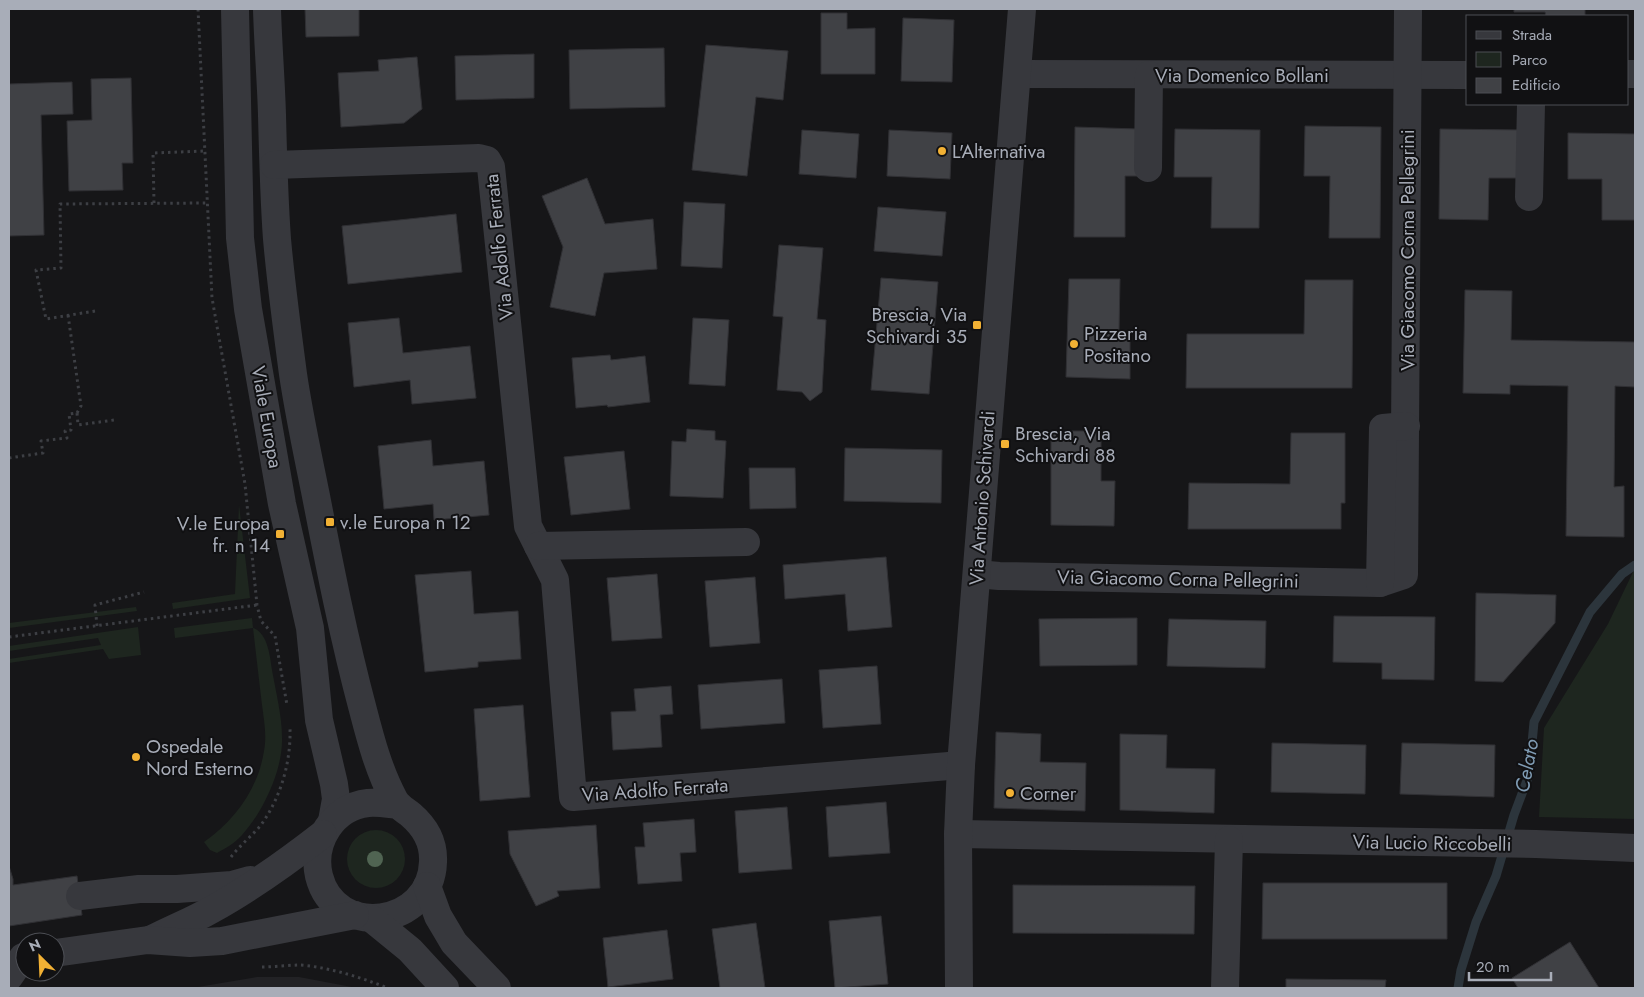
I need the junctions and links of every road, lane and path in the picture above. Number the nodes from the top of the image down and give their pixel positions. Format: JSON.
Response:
{"nodes":[{"id":1,"x":235,"y":9,"type":"edge"},
{"id":2,"x":267,"y":9,"type":"edge"},
{"id":3,"x":1022,"y":9,"type":"edge"},
{"id":4,"x":1408,"y":9,"type":"edge"},
{"id":5,"x":1017,"y":74,"type":"junction"},
{"id":6,"x":1149,"y":75,"type":"junction"},
{"id":7,"x":1408,"y":75,"type":"junction"},
{"id":8,"x":1466,"y":75,"type":"edge"},
{"id":9,"x":1531,"y":105,"type":"edge"},
{"id":10,"x":205,"y":151,"type":"dead end"},
{"id":11,"x":274,"y":165,"type":"junction"},
{"id":12,"x":1148,"y":168,"type":"dead end"},
{"id":13,"x":1528,"y":197,"type":"dead end"},
{"id":14,"x":154,"y":203,"type":"junction"},
{"id":15,"x":208,"y":203,"type":"dead end"},
{"id":16,"x":95,"y":311,"type":"dead end"},
{"id":17,"x":68,"y":316,"type":"junction"},
{"id":18,"x":77,"y":413,"type":"junction"},
{"id":19,"x":114,"y":420,"type":"dead end"},
{"id":20,"x":9,"y":458,"type":"edge"},
{"id":21,"x":746,"y":542,"type":"dead end"},
{"id":22,"x":538,"y":546,"type":"junction"},
{"id":23,"x":977,"y":574,"type":"junction"},
{"id":24,"x":144,"y":592,"type":"dead end"},
{"id":25,"x":257,"y":605,"type":"dead end"},
{"id":26,"x":97,"y":626,"type":"junction"},
{"id":27,"x":275,"y":636,"type":"dead end"},
{"id":28,"x":9,"y":637,"type":"edge"},
{"id":29,"x":288,"y":708,"type":"dead end"},
{"id":30,"x":290,"y":722,"type":"dead end"},
{"id":31,"x":961,"y":765,"type":"junction"},
{"id":32,"x":398,"y":805,"type":"junction"},
{"id":33,"x":328,"y":828,"type":"junction"},
{"id":34,"x":958,"y":834,"type":"junction"},
{"id":35,"x":1228,"y":840,"type":"junction"},
{"id":36,"x":1635,"y":848,"type":"edge"},
{"id":37,"x":230,"y":858,"type":"dead end"},
{"id":38,"x":271,"y":874,"type":"junction"},
{"id":39,"x":427,"y":886,"type":"junction"},
{"id":40,"x":80,"y":896,"type":"dead end"},
{"id":41,"x":364,"y":917,"type":"junction"},
{"id":42,"x":148,"y":940,"type":"junction"},
{"id":43,"x":65,"y":952,"type":"edge"},
{"id":44,"x":262,"y":967,"type":"dead end"},
{"id":45,"x":388,"y":988,"type":"edge"},
{"id":46,"x":445,"y":988,"type":"edge"},
{"id":47,"x":497,"y":988,"type":"edge"},
{"id":48,"x":959,"y":988,"type":"edge"},
{"id":49,"x":1224,"y":988,"type":"edge"}],
"edges":[{"from":1,"to":33,"type":"street","name":"Viale Europa"},
{"from":2,"to":11,"type":"street","name":"Viale Europa"},
{"from":3,"to":5,"type":"street","name":"Via Antonio Schivardi"},
{"from":4,"to":7,"type":"street","name":"Via Giacomo Corna Pellegrini"},
{"from":5,"to":6,"type":"street","name":"Via Domenico Bollani"},
{"from":5,"to":23,"type":"street","name":"Via Antonio Schivardi"},
{"from":6,"to":7,"type":"street","name":"Via Domenico Bollani"},
{"from":6,"to":12,"type":"street"},
{"from":7,"to":8,"type":"street","name":"Via Domenico Bollani"},
{"from":7,"to":23,"type":"street","name":"Via Giacomo Corna Pellegrini"},
{"from":9,"to":13,"type":"street"},
{"from":10,"to":14,"type":"path"},
{"from":11,"to":22,"type":"street","name":"Via Adolfo Ferrata"},
{"from":11,"to":32,"type":"street","name":"Viale Europa"},
{"from":14,"to":15,"type":"path"},
{"from":14,"to":17,"type":"path"},
{"from":16,"to":17,"type":"path"},
{"from":17,"to":18,"type":"path"},
{"from":18,"to":19,"type":"path"},
{"from":18,"to":20,"type":"path"},
{"from":21,"to":22,"type":"street"},
{"from":22,"to":31,"type":"street","name":"Via Adolfo Ferrata"},
{"from":23,"to":31,"type":"street","name":"Via Antonio Schivardi"},
{"from":24,"to":26,"type":"path"},
{"from":25,"to":26,"type":"path"},
{"from":26,"to":28,"type":"path"},
{"from":27,"to":29,"type":"path"},
{"from":30,"to":37,"type":"path"},
{"from":31,"to":34,"type":"street","name":"Via Antonio Schivardi"},
{"from":32,"to":33,"type":"street"},
{"from":32,"to":39,"type":"street","name":"Viale Europa"},
{"from":33,"to":38,"type":"street"},
{"from":33,"to":41,"type":"street","name":"Viale Europa"},
{"from":34,"to":35,"type":"street","name":"Via Lucio Riccobelli"},
{"from":34,"to":48,"type":"street","name":"Via Antonio Schivardi"},
{"from":35,"to":36,"type":"street","name":"Via Lucio Riccobelli"},
{"from":35,"to":49,"type":"street"},
{"from":38,"to":40,"type":"street"},
{"from":38,"to":42,"type":"street"},
{"from":39,"to":41,"type":"street","name":"Viale Europa"},
{"from":39,"to":47,"type":"street"},
{"from":41,"to":42,"type":"street"},
{"from":41,"to":46,"type":"street","name":"Viale Europa"},
{"from":42,"to":43,"type":"street"},
{"from":44,"to":45,"type":"path"}]}
